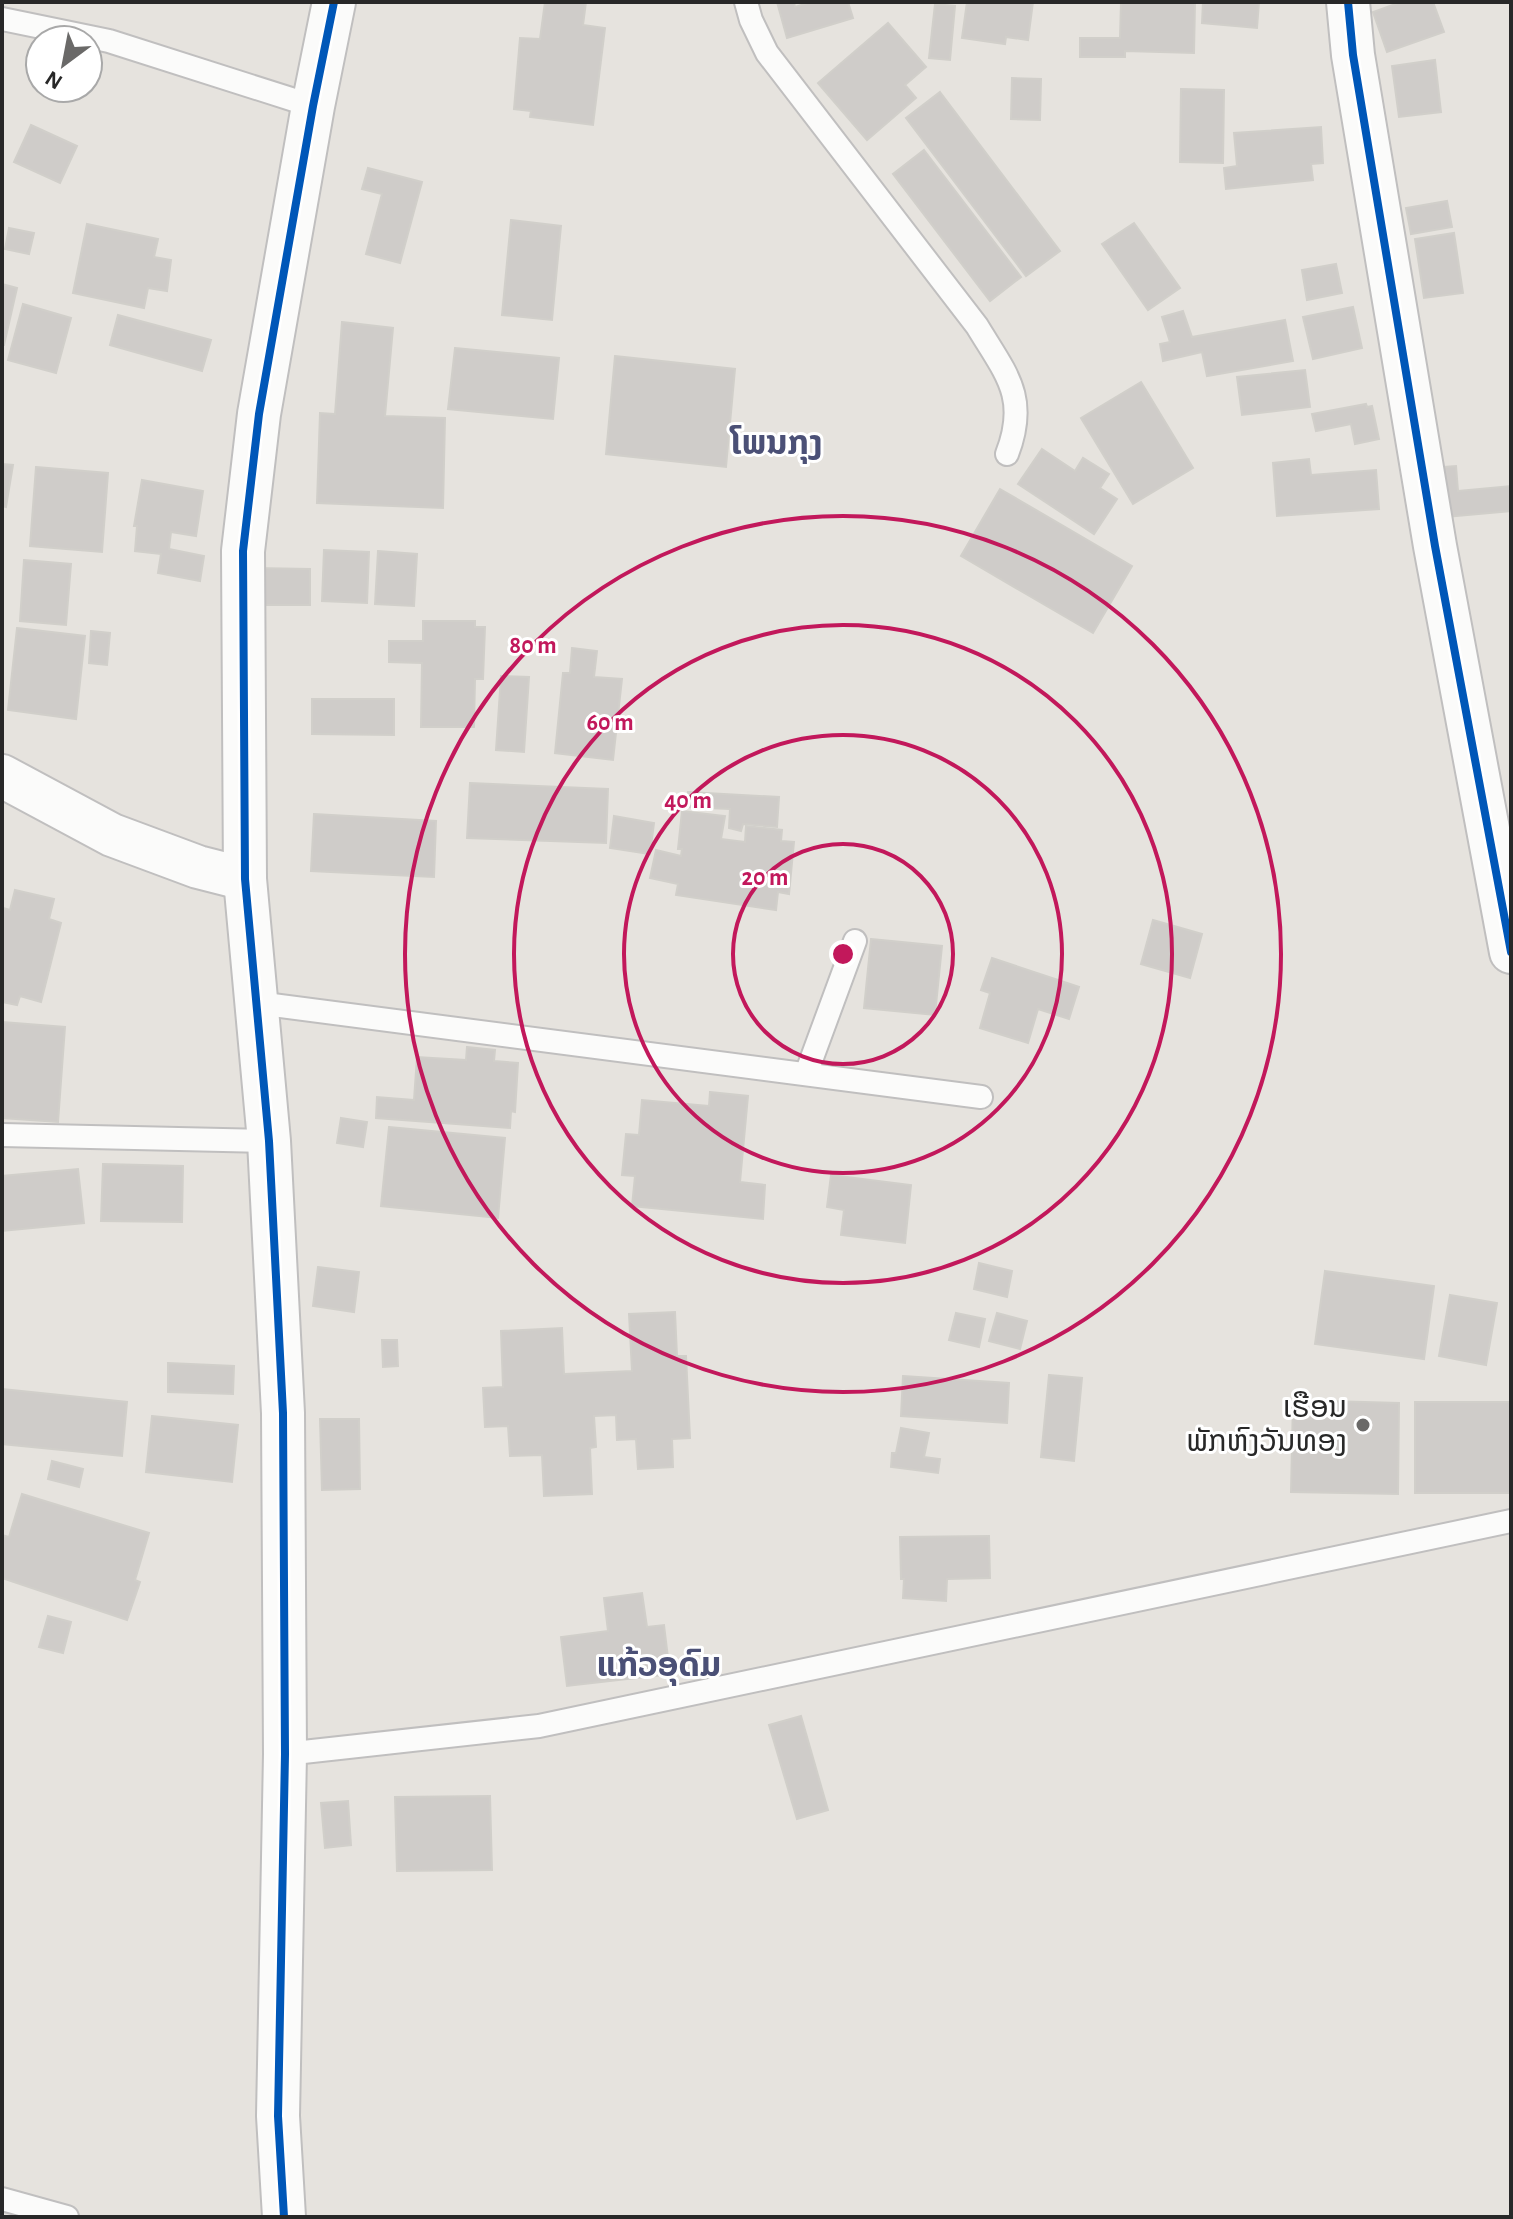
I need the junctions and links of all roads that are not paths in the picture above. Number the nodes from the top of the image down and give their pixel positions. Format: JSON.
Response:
{"nodes":[{"id":1,"x":334,"y":2,"type":"edge"},
{"id":2,"x":746,"y":2,"type":"edge"},
{"id":3,"x":1348,"y":2,"type":"edge"},
{"id":4,"x":2,"y":19,"type":"edge"},
{"id":5,"x":313,"y":106,"type":"junction"},
{"id":6,"x":1007,"y":454,"type":"dead end"},
{"id":7,"x":2,"y":776,"type":"edge"},
{"id":8,"x":245,"y":879,"type":"junction"},
{"id":9,"x":855,"y":941,"type":"dead end"},
{"id":10,"x":1511,"y":952,"type":"edge"},
{"id":11,"x":257,"y":1003,"type":"junction"},
{"id":12,"x":806,"y":1074,"type":"junction"},
{"id":13,"x":981,"y":1097,"type":"dead end"},
{"id":14,"x":2,"y":1135,"type":"edge"},
{"id":15,"x":269,"y":1141,"type":"junction"},
{"id":16,"x":1511,"y":1521,"type":"edge"},
{"id":17,"x":285,"y":1754,"type":"junction"},
{"id":18,"x":2,"y":2199,"type":"edge"},
{"id":19,"x":67,"y":2217,"type":"edge"},
{"id":20,"x":284,"y":2217,"type":"edge"}],
"edges":[{"from":1,"to":5,"type":"street"},
{"from":2,"to":6,"type":"lane"},
{"from":3,"to":10,"type":"street"},
{"from":4,"to":5,"type":"lane"},
{"from":5,"to":8,"type":"street"},
{"from":7,"to":8,"type":"street"},
{"from":8,"to":11,"type":"street"},
{"from":9,"to":12,"type":"lane"},
{"from":11,"to":12,"type":"lane"},
{"from":11,"to":15,"type":"street"},
{"from":12,"to":13,"type":"lane"},
{"from":14,"to":15,"type":"lane"},
{"from":15,"to":17,"type":"street"},
{"from":16,"to":17,"type":"lane"},
{"from":17,"to":20,"type":"street"},
{"from":18,"to":19,"type":"lane"}]}
